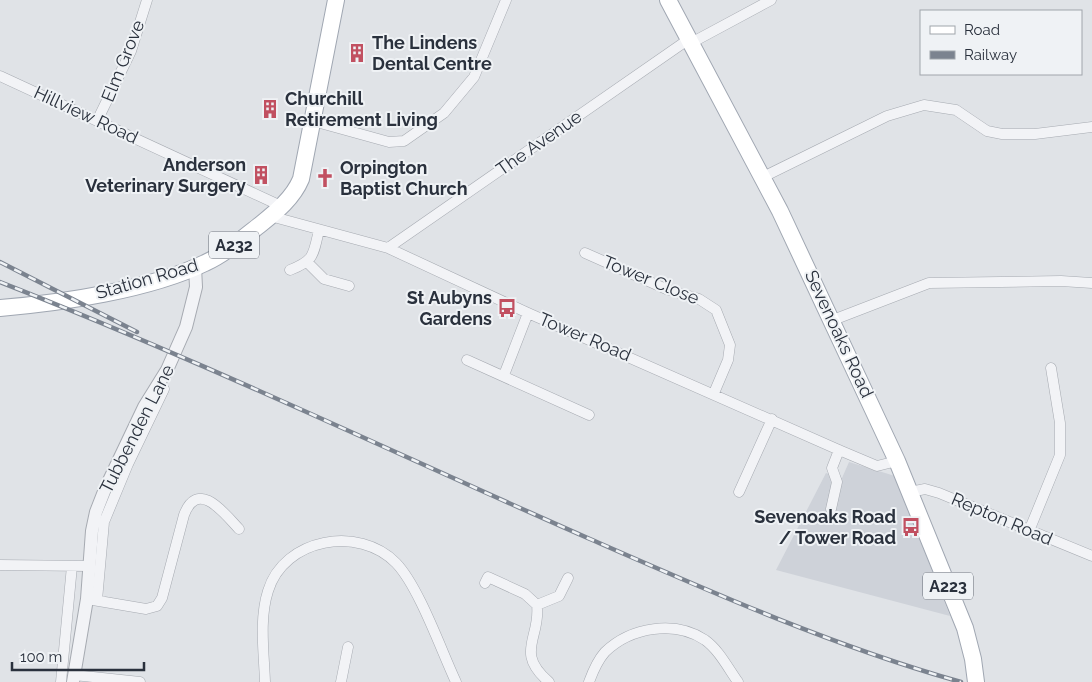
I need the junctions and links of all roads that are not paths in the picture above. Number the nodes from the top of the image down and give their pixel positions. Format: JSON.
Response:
{"nodes":[{"id":1,"x":146,"y":0,"type":"edge"},
{"id":2,"x":336,"y":0,"type":"edge"},
{"id":3,"x":506,"y":0,"type":"edge"},
{"id":4,"x":668,"y":0,"type":"edge"},
{"id":5,"x":771,"y":0,"type":"edge"},
{"id":6,"x":690,"y":41,"type":"junction"},
{"id":7,"x":0,"y":76,"type":"edge"},
{"id":8,"x":98,"y":121,"type":"junction"},
{"id":9,"x":313,"y":121,"type":"junction"},
{"id":10,"x":1092,"y":126,"type":"edge"},
{"id":11,"x":763,"y":177,"type":"junction"},
{"id":12,"x":275,"y":211,"type":"junction"},
{"id":13,"x":319,"y":230,"type":"junction"},
{"id":14,"x":388,"y":248,"type":"junction"},
{"id":15,"x":585,"y":253,"type":"dead end"},
{"id":16,"x":308,"y":263,"type":"junction"},
{"id":17,"x":195,"y":268,"type":"junction"},
{"id":18,"x":290,"y":270,"type":"dead end"},
{"id":19,"x":1092,"y":283,"type":"edge"},
{"id":20,"x":348,"y":286,"type":"dead end"},
{"id":21,"x":0,"y":308,"type":"edge"},
{"id":22,"x":528,"y":312,"type":"junction"},
{"id":23,"x":833,"y":320,"type":"junction"},
{"id":24,"x":467,"y":360,"type":"dead end"},
{"id":25,"x":1051,"y":368,"type":"dead end"},
{"id":26,"x":504,"y":375,"type":"junction"},
{"id":27,"x":164,"y":389,"type":"dead end"},
{"id":28,"x":714,"y":393,"type":"junction"},
{"id":29,"x":589,"y":415,"type":"dead end"},
{"id":30,"x":772,"y":419,"type":"junction"},
{"id":31,"x":839,"y":450,"type":"junction"},
{"id":32,"x":123,"y":461,"type":"junction"},
{"id":33,"x":897,"y":461,"type":"junction"},
{"id":34,"x":739,"y":492,"type":"dead end"},
{"id":35,"x":910,"y":492,"type":"junction"},
{"id":36,"x":831,"y":508,"type":"dead end"},
{"id":37,"x":239,"y":529,"type":"dead end"},
{"id":38,"x":1029,"y":531,"type":"junction"},
{"id":39,"x":1092,"y":556,"type":"edge"},
{"id":40,"x":0,"y":565,"type":"edge"},
{"id":41,"x":72,"y":566,"type":"junction"},
{"id":42,"x":90,"y":566,"type":"junction"},
{"id":43,"x":568,"y":578,"type":"dead end"},
{"id":44,"x":485,"y":583,"type":"dead end"},
{"id":45,"x":92,"y":599,"type":"junction"},
{"id":46,"x":537,"y":605,"type":"junction"},
{"id":47,"x":348,"y":647,"type":"dead end"},
{"id":48,"x":73,"y":678,"type":"edge"},
{"id":49,"x":61,"y":682,"type":"edge"},
{"id":50,"x":140,"y":682,"type":"edge"},
{"id":51,"x":265,"y":682,"type":"edge"},
{"id":52,"x":341,"y":682,"type":"edge"},
{"id":53,"x":456,"y":682,"type":"edge"},
{"id":54,"x":549,"y":682,"type":"edge"},
{"id":55,"x":589,"y":682,"type":"edge"},
{"id":56,"x":738,"y":682,"type":"edge"},
{"id":57,"x":976,"y":682,"type":"edge"}],
"edges":[{"from":1,"to":8,"type":"street","name":"Elm Grove"},
{"from":2,"to":9,"type":"main road","name":"Station Road","number":"A232"},
{"from":3,"to":9,"type":"street"},
{"from":4,"to":6,"type":"main road","name":"Sevenoaks Road"},
{"from":5,"to":6,"type":"street","name":"The Avenue"},
{"from":6,"to":11,"type":"main road","name":"Sevenoaks Road"},
{"from":6,"to":14,"type":"street","name":"The Avenue"},
{"from":7,"to":8,"type":"street","name":"Hillview Road"},
{"from":8,"to":12,"type":"street","name":"Hillview Road"},
{"from":9,"to":12,"type":"main road","name":"Station Road","number":"A232"},
{"from":10,"to":11,"type":"street"},
{"from":11,"to":23,"type":"main road","name":"Sevenoaks Road"},
{"from":12,"to":13,"type":"street","name":"Tower Road"},
{"from":12,"to":17,"type":"main road","name":"Station Road","number":"A232"},
{"from":13,"to":14,"type":"street","name":"Tower Road"},
{"from":13,"to":16,"type":"street"},
{"from":14,"to":22,"type":"street","name":"Tower Road"},
{"from":15,"to":28,"type":"street","name":"Tower Close"},
{"from":16,"to":18,"type":"street"},
{"from":16,"to":20,"type":"street"},
{"from":17,"to":21,"type":"main road","name":"Station Road","number":"A232"},
{"from":17,"to":32,"type":"street","name":"Tubbenden Lane"},
{"from":19,"to":23,"type":"street"},
{"from":22,"to":26,"type":"street"},
{"from":22,"to":28,"type":"street","name":"Tower Road"},
{"from":23,"to":33,"type":"main road","name":"Sevenoaks Road"},
{"from":24,"to":26,"type":"street"},
{"from":25,"to":38,"type":"street"},
{"from":26,"to":29,"type":"street"},
{"from":27,"to":32,"type":"street"},
{"from":28,"to":30,"type":"street","name":"Tower Road"},
{"from":30,"to":31,"type":"street","name":"Tower Road"},
{"from":30,"to":34,"type":"street"},
{"from":31,"to":33,"type":"street","name":"Tower Road"},
{"from":31,"to":36,"type":"street"},
{"from":32,"to":42,"type":"street","name":"Tubbenden Lane"},
{"from":32,"to":45,"type":"street"},
{"from":33,"to":35,"type":"main road","name":"Sevenoaks Road"},
{"from":35,"to":38,"type":"street","name":"Repton Road"},
{"from":35,"to":57,"type":"main road","name":"Sevenoaks Road","number":"A223"},
{"from":37,"to":45,"type":"street"},
{"from":38,"to":39,"type":"street","name":"Repton Road"},
{"from":40,"to":41,"type":"street"},
{"from":41,"to":42,"type":"street"},
{"from":41,"to":49,"type":"street"},
{"from":42,"to":45,"type":"street","name":"Tubbenden Lane"},
{"from":43,"to":46,"type":"street"},
{"from":44,"to":46,"type":"street"},
{"from":45,"to":48,"type":"street","name":"Tubbenden Lane"},
{"from":46,"to":54,"type":"street"},
{"from":47,"to":52,"type":"street"},
{"from":48,"to":50,"type":"street"},
{"from":51,"to":53,"type":"street"},
{"from":55,"to":56,"type":"street"}]}
